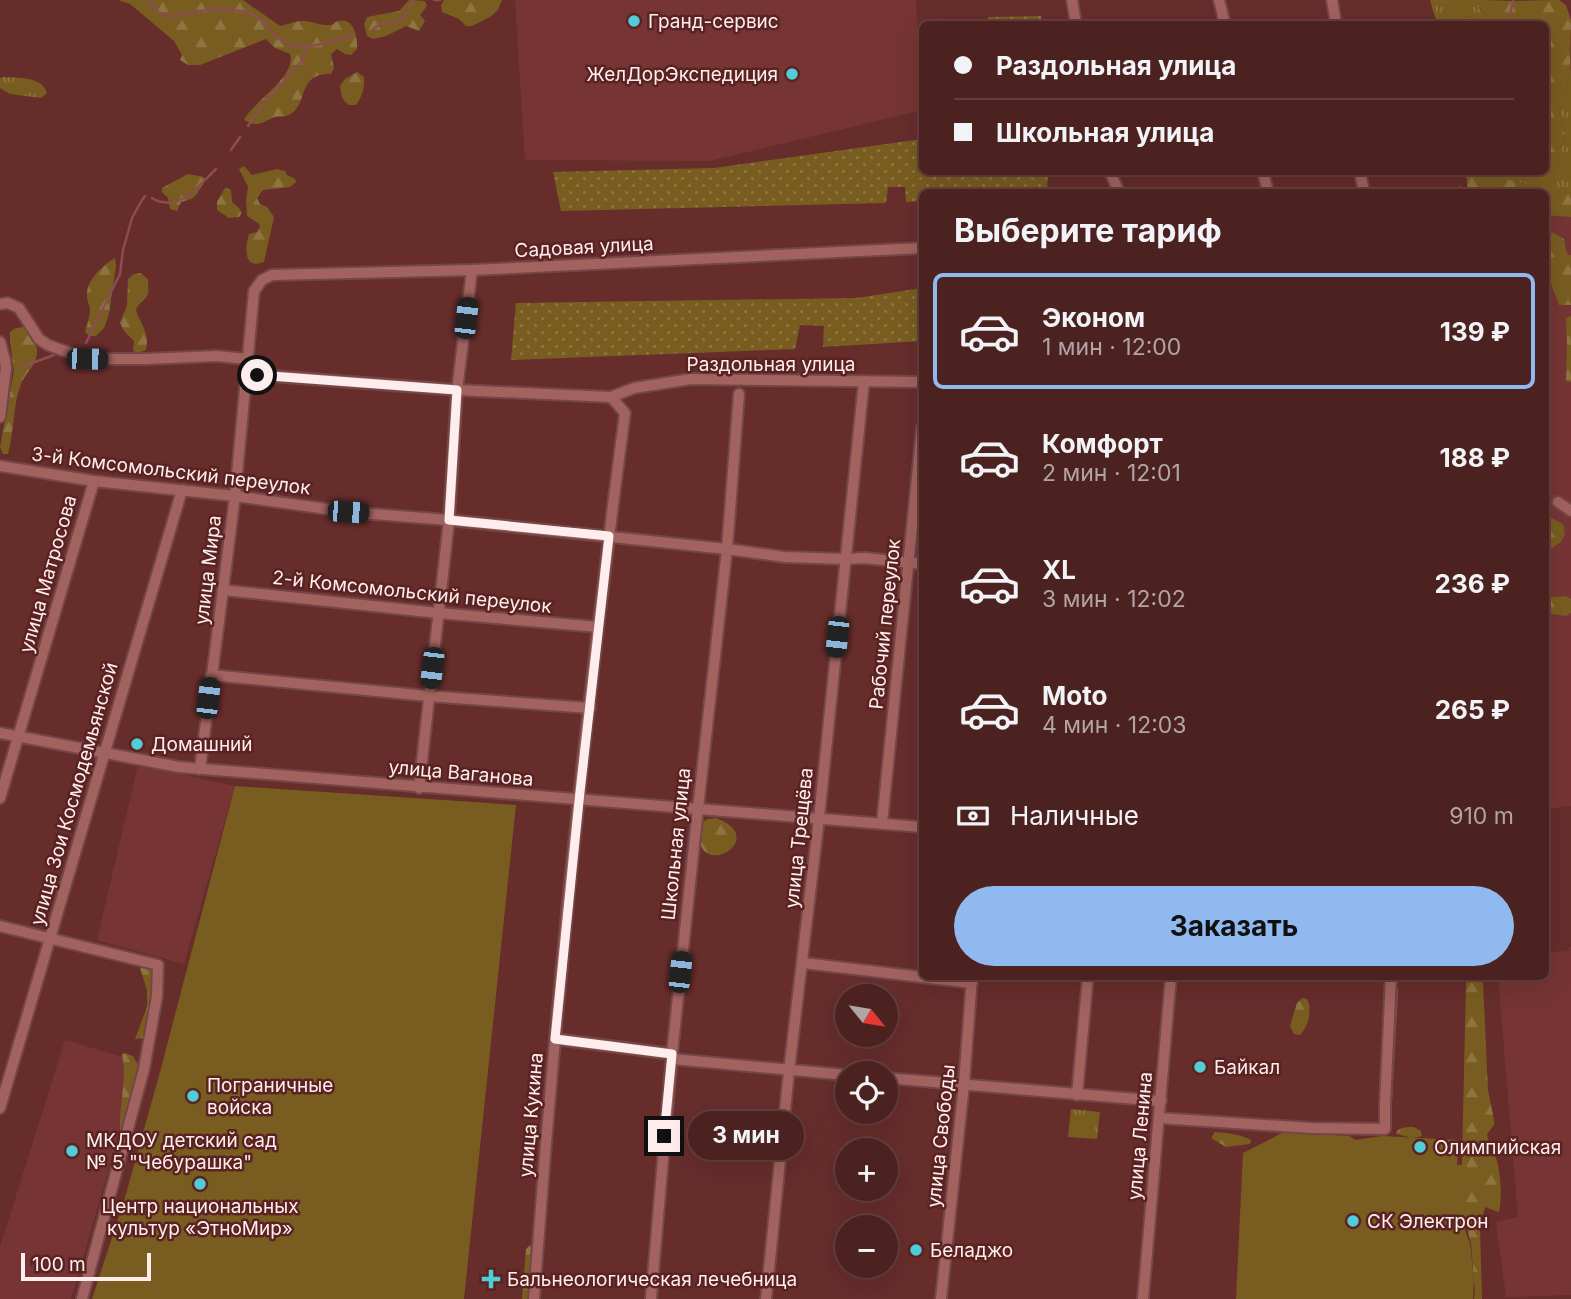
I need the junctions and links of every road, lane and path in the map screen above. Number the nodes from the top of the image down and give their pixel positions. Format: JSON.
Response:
{"nodes":[{"id":1,"x":1072,"y":0,"type":"edge"},
{"id":2,"x":1219,"y":0,"type":"edge"},
{"id":3,"x":1332,"y":0,"type":"edge"},
{"id":4,"x":1076,"y":21,"type":"edge"},
{"id":5,"x":1224,"y":21,"type":"edge"},
{"id":6,"x":1336,"y":21,"type":"edge"},
{"id":7,"x":919,"y":248,"type":"edge"},
{"id":8,"x":472,"y":270,"type":"junction"},
{"id":9,"x":254,"y":290,"type":"joint"},
{"id":10,"x":0,"y":304,"type":"edge"},
{"id":11,"x":0,"y":342,"type":"edge"},
{"id":12,"x":247,"y":359,"type":"junction"},
{"id":13,"x":246,"y":374,"type":"junction"},
{"id":14,"x":864,"y":381,"type":"junction"},
{"id":15,"x":919,"y":382,"type":"edge"},
{"id":16,"x":457,"y":390,"type":"junction"},
{"id":17,"x":739,"y":394,"type":"dead end"},
{"id":18,"x":611,"y":397,"type":"junction"},
{"id":19,"x":0,"y":417,"type":"edge"},
{"id":20,"x":919,"y":459,"type":"edge"},
{"id":21,"x":0,"y":466,"type":"edge"},
{"id":22,"x":94,"y":481,"type":"junction"},
{"id":23,"x":182,"y":491,"type":"junction"},
{"id":24,"x":235,"y":496,"type":"junction"},
{"id":25,"x":1558,"y":502,"type":"dead end"},
{"id":26,"x":1571,"y":511,"type":"edge"},
{"id":27,"x":449,"y":520,"type":"junction"},
{"id":28,"x":609,"y":536,"type":"junction"},
{"id":29,"x":727,"y":549,"type":"junction"},
{"id":30,"x":845,"y":559,"type":"junction"},
{"id":31,"x":909,"y":563,"type":"junction"},
{"id":32,"x":919,"y":564,"type":"edge"},
{"id":33,"x":223,"y":590,"type":"junction"},
{"id":34,"x":438,"y":613,"type":"junction"},
{"id":35,"x":598,"y":627,"type":"junction"},
{"id":36,"x":211,"y":675,"type":"junction"},
{"id":37,"x":428,"y":696,"type":"junction"},
{"id":38,"x":590,"y":708,"type":"junction"},
{"id":39,"x":0,"y":733,"type":"edge"},
{"id":40,"x":18,"y":736,"type":"junction"},
{"id":41,"x":105,"y":754,"type":"junction"},
{"id":42,"x":200,"y":769,"type":"junction"},
{"id":43,"x":419,"y":788,"type":"junction"},
{"id":44,"x":0,"y":798,"type":"edge"},
{"id":45,"x":579,"y":801,"type":"junction"},
{"id":46,"x":698,"y":808,"type":"junction"},
{"id":47,"x":819,"y":818,"type":"junction"},
{"id":48,"x":883,"y":823,"type":"junction"},
{"id":49,"x":919,"y":827,"type":"edge"},
{"id":50,"x":0,"y":926,"type":"edge"},
{"id":51,"x":50,"y":937,"type":"junction"},
{"id":52,"x":803,"y":963,"type":"junction"},
{"id":53,"x":919,"y":975,"type":"edge"},
{"id":54,"x":972,"y":980,"type":"edge"},
{"id":55,"x":1088,"y":980,"type":"edge"},
{"id":56,"x":1171,"y":980,"type":"edge"},
{"id":57,"x":1391,"y":980,"type":"edge"},
{"id":58,"x":555,"y":1039,"type":"junction"},
{"id":59,"x":672,"y":1057,"type":"junction"},
{"id":60,"x":789,"y":1070,"type":"junction"},
{"id":61,"x":835,"y":1074,"type":"edge"},
{"id":62,"x":898,"y":1079,"type":"edge"},
{"id":63,"x":964,"y":1084,"type":"junction"},
{"id":64,"x":1077,"y":1095,"type":"junction"},
{"id":65,"x":1161,"y":1101,"type":"junction"},
{"id":66,"x":0,"y":1108,"type":"edge"},
{"id":67,"x":1159,"y":1118,"type":"junction"},
{"id":68,"x":82,"y":1299,"type":"edge"},
{"id":69,"x":534,"y":1299,"type":"edge"},
{"id":70,"x":651,"y":1299,"type":"edge"},
{"id":71,"x":766,"y":1299,"type":"edge"},
{"id":72,"x":941,"y":1299,"type":"edge"},
{"id":73,"x":1143,"y":1299,"type":"edge"}],
"edges":[{"from":1,"to":4,"type":"street"},
{"from":2,"to":5,"type":"street"},
{"from":3,"to":6,"type":"street"},
{"from":7,"to":8,"type":"street","name":"Садовая улица"},
{"from":8,"to":9,"type":"street","name":"Садовая улица"},
{"from":8,"to":16,"type":"street"},
{"from":9,"to":12,"type":"street","name":"улица Мира"},
{"from":10,"to":12,"type":"street"},
{"from":11,"to":19,"type":"street"},
{"from":12,"to":13,"type":"street","name":"улица Мира"},
{"from":13,"to":16,"type":"street","name":"Раздольная улица"},
{"from":13,"to":24,"type":"street","name":"улица Мира"},
{"from":14,"to":15,"type":"street","name":"Раздольная улица"},
{"from":14,"to":18,"type":"street","name":"Раздольная улица"},
{"from":14,"to":30,"type":"street","name":"улица Трещёва"},
{"from":16,"to":18,"type":"street","name":"Раздольная улица"},
{"from":16,"to":27,"type":"street"},
{"from":17,"to":29,"type":"street","name":"Школьная улица"},
{"from":18,"to":28,"type":"street","name":"улица Кукина"},
{"from":20,"to":31,"type":"street","name":"Рабочий переулок"},
{"from":21,"to":22,"type":"street","name":"3-й Комсомольский переулок"},
{"from":22,"to":23,"type":"street","name":"3-й Комсомольский переулок"},
{"from":22,"to":40,"type":"street","name":"улица Матросова"},
{"from":23,"to":24,"type":"street","name":"3-й Комсомольский переулок"},
{"from":23,"to":41,"type":"street","name":"улица Зои Космодемьянской"},
{"from":24,"to":27,"type":"street","name":"3-й Комсомольский переулок"},
{"from":24,"to":33,"type":"street","name":"улица Мира"},
{"from":25,"to":26,"type":"street"},
{"from":27,"to":28,"type":"street","name":"3-й Комсомольский переулок"},
{"from":27,"to":34,"type":"street"},
{"from":28,"to":29,"type":"street","name":"3-й Комсомольский переулок"},
{"from":28,"to":35,"type":"street","name":"улица Кукина"},
{"from":29,"to":30,"type":"street","name":"3-й Комсомольский переулок"},
{"from":29,"to":46,"type":"street","name":"Школьная улица"},
{"from":30,"to":31,"type":"street","name":"3-й Комсомольский переулок"},
{"from":30,"to":47,"type":"street","name":"улица Трещёва"},
{"from":31,"to":32,"type":"street","name":"3-й Комсомольский переулок"},
{"from":31,"to":48,"type":"street","name":"Рабочий переулок"},
{"from":33,"to":34,"type":"street","name":"2-й Комсомольский переулок"},
{"from":33,"to":36,"type":"street","name":"улица Мира"},
{"from":34,"to":35,"type":"street","name":"2-й Комсомольский переулок"},
{"from":34,"to":37,"type":"street"},
{"from":35,"to":38,"type":"street","name":"улица Кукина"},
{"from":36,"to":37,"type":"street"},
{"from":36,"to":42,"type":"street","name":"улица Мира"},
{"from":37,"to":38,"type":"street"},
{"from":37,"to":43,"type":"street"},
{"from":38,"to":45,"type":"street","name":"улица Кукина"},
{"from":39,"to":40,"type":"street","name":"улица Ваганова"},
{"from":40,"to":41,"type":"street","name":"улица Ваганова"},
{"from":40,"to":44,"type":"street","name":"улица Матросова"},
{"from":41,"to":42,"type":"street","name":"улица Ваганова"},
{"from":41,"to":51,"type":"street","name":"улица Зои Космодемьянской"},
{"from":42,"to":43,"type":"street","name":"улица Ваганова"},
{"from":43,"to":45,"type":"street","name":"улица Ваганова"},
{"from":45,"to":46,"type":"street","name":"улица Ваганова"},
{"from":45,"to":58,"type":"street","name":"улица Кукина"},
{"from":46,"to":47,"type":"street","name":"улица Ваганова"},
{"from":46,"to":59,"type":"street","name":"Школьная улица"},
{"from":47,"to":48,"type":"street","name":"улица Ваганова"},
{"from":47,"to":52,"type":"street","name":"улица Трещёва"},
{"from":48,"to":49,"type":"street","name":"улица Ваганова"},
{"from":50,"to":51,"type":"street"},
{"from":51,"to":66,"type":"street","name":"улица Зои Космодемьянской"},
{"from":51,"to":68,"type":"street"},
{"from":52,"to":53,"type":"street"},
{"from":52,"to":60,"type":"street","name":"улица Трещёва"},
{"from":54,"to":63,"type":"street","name":"улица Свободы"},
{"from":55,"to":64,"type":"street"},
{"from":56,"to":65,"type":"street","name":"улица Ленина"},
{"from":57,"to":67,"type":"street"},
{"from":58,"to":59,"type":"street"},
{"from":58,"to":69,"type":"street","name":"улица Кукина"},
{"from":59,"to":60,"type":"street"},
{"from":59,"to":70,"type":"street","name":"Школьная улица"},
{"from":60,"to":61,"type":"street"},
{"from":60,"to":71,"type":"street","name":"улица Трещёва"},
{"from":62,"to":63,"type":"street"},
{"from":63,"to":64,"type":"street"},
{"from":63,"to":72,"type":"street","name":"улица Свободы"},
{"from":64,"to":65,"type":"street"},
{"from":65,"to":67,"type":"street","name":"улица Ленина"},
{"from":67,"to":73,"type":"street","name":"улица Ленина"}]}
